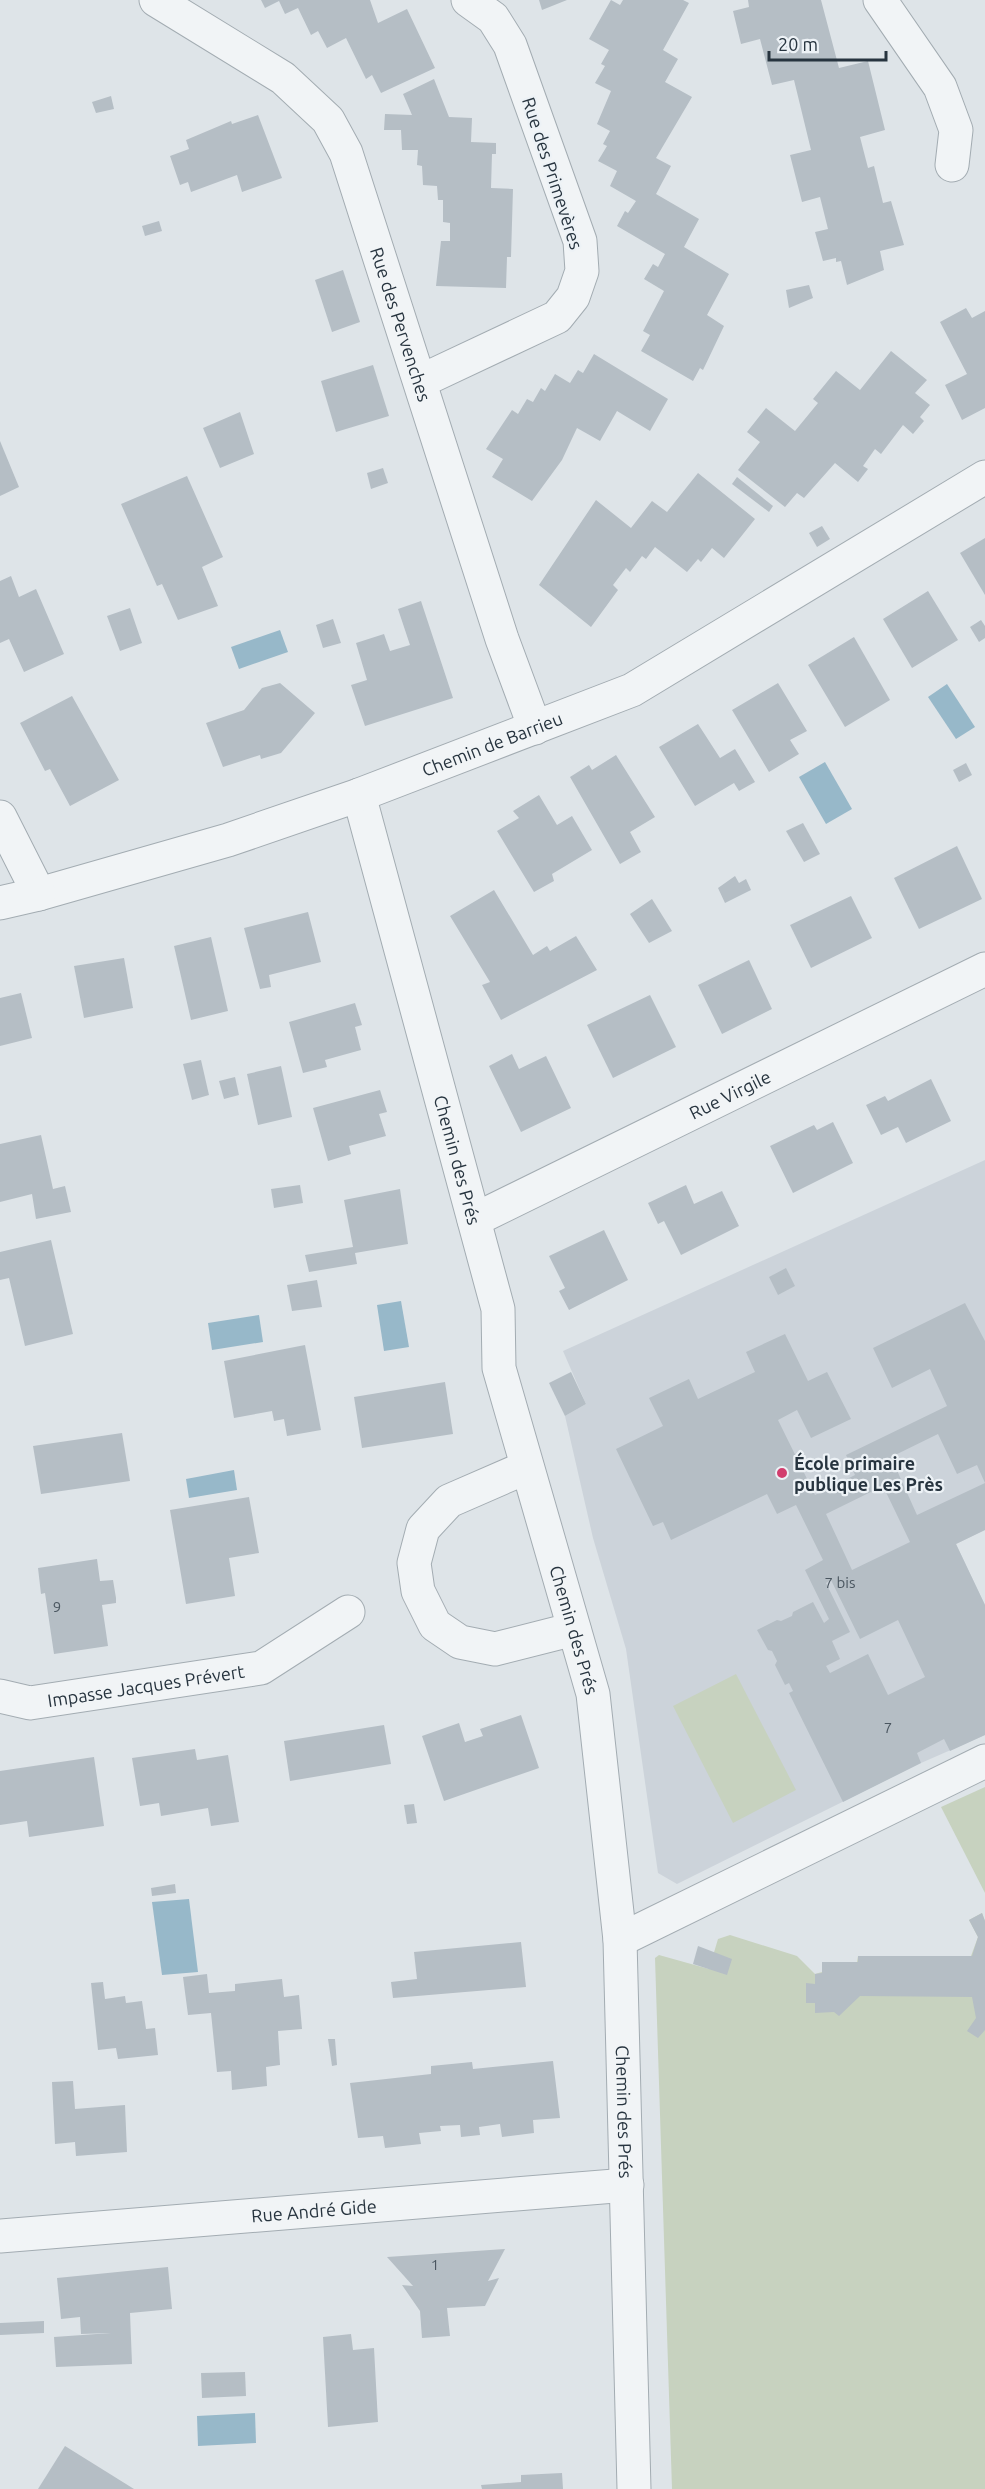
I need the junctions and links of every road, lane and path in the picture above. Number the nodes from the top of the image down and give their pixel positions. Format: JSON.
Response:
{"nodes":[{"id":1,"x":156,"y":0,"type":"edge"},
{"id":2,"x":468,"y":0,"type":"edge"},
{"id":3,"x":880,"y":0,"type":"edge"},
{"id":4,"x":952,"y":165,"type":"dead end"},
{"id":5,"x":421,"y":381,"type":"junction"},
{"id":6,"x":985,"y":477,"type":"edge"},
{"id":7,"x":535,"y":728,"type":"junction"},
{"id":8,"x":359,"y":795,"type":"junction"},
{"id":9,"x":0,"y":817,"type":"edge"},
{"id":10,"x":39,"y":894,"type":"junction"},
{"id":11,"x":0,"y":903,"type":"edge"},
{"id":12,"x":985,"y":969,"type":"edge"},
{"id":13,"x":474,"y":1220,"type":"junction"},
{"id":14,"x":527,"y":1467,"type":"junction"},
{"id":15,"x":348,"y":1612,"type":"dead end"},
{"id":16,"x":574,"y":1629,"type":"junction"},
{"id":17,"x":0,"y":1696,"type":"edge"},
{"id":18,"x":985,"y":1761,"type":"edge"},
{"id":19,"x":620,"y":1940,"type":"junction"},
{"id":20,"x":627,"y":2185,"type":"junction"},
{"id":21,"x":0,"y":2236,"type":"edge"},
{"id":22,"x":634,"y":2489,"type":"edge"}],
"edges":[{"from":1,"to":5,"type":"street","name":"Rue des Pervenches"},
{"from":2,"to":5,"type":"street","name":"Rue des Primevères"},
{"from":3,"to":4,"type":"street"},
{"from":5,"to":7,"type":"street","name":"Rue des Pervenches"},
{"from":6,"to":7,"type":"street","name":"Chemin de Barrieu"},
{"from":7,"to":8,"type":"street","name":"Chemin de Barrieu"},
{"from":8,"to":10,"type":"street","name":"Chemin de Barrieu"},
{"from":8,"to":13,"type":"street","name":"Chemin des Prés"},
{"from":9,"to":10,"type":"street"},
{"from":10,"to":11,"type":"street","name":"Chemin de Barrieu"},
{"from":12,"to":13,"type":"street","name":"Rue Virgile"},
{"from":13,"to":14,"type":"street","name":"Chemin des Prés"},
{"from":14,"to":16,"type":"street","name":"Chemin des Prés"},
{"from":14,"to":16,"type":"street"},
{"from":15,"to":17,"type":"street","name":"Impasse Jacques Prévert"},
{"from":16,"to":19,"type":"street","name":"Chemin des Prés"},
{"from":18,"to":19,"type":"street"},
{"from":19,"to":20,"type":"street","name":"Chemin des Prés"},
{"from":20,"to":21,"type":"street","name":"Rue André Gide"},
{"from":20,"to":22,"type":"street","name":"Chemin des Prés"}]}
